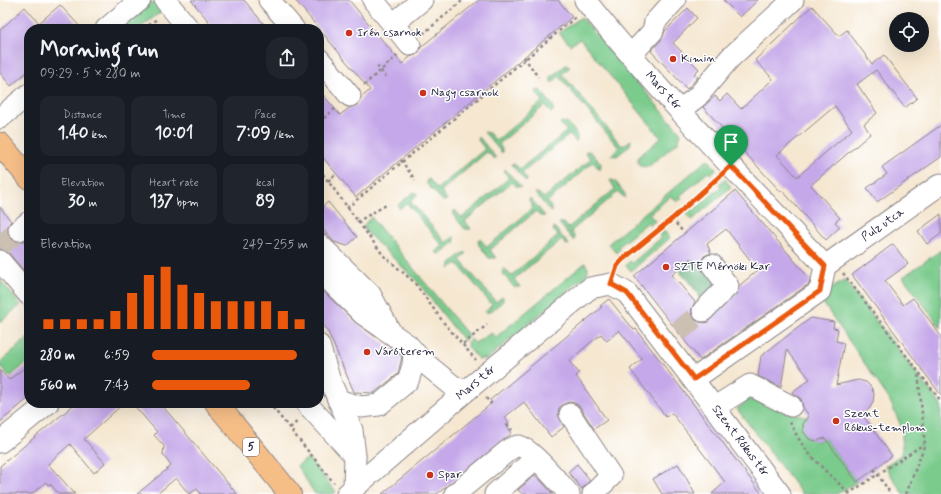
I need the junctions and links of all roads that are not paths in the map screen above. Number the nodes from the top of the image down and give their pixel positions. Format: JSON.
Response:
{"nodes":[{"id":1,"x":140,"y":0,"type":"edge"},
{"id":2,"x":165,"y":0,"type":"edge"},
{"id":3,"x":270,"y":0,"type":"edge"},
{"id":4,"x":373,"y":0,"type":"edge"},
{"id":5,"x":422,"y":0,"type":"edge"},
{"id":6,"x":675,"y":0,"type":"edge"},
{"id":7,"x":793,"y":0,"type":"edge"},
{"id":8,"x":587,"y":2,"type":"edge"},
{"id":9,"x":112,"y":24,"type":"edge"},
{"id":10,"x":184,"y":24,"type":"edge"},
{"id":11,"x":290,"y":24,"type":"edge"},
{"id":12,"x":393,"y":24,"type":"junction"},
{"id":13,"x":410,"y":45,"type":"road end"},
{"id":14,"x":631,"y":54,"type":"junction"},
{"id":15,"x":324,"y":66,"type":"edge"},
{"id":16,"x":350,"y":96,"type":"road end"},
{"id":17,"x":24,"y":98,"type":"edge"},
{"id":18,"x":680,"y":110,"type":"junction"},
{"id":19,"x":0,"y":118,"type":"edge"},
{"id":20,"x":0,"y":144,"type":"edge"},
{"id":21,"x":24,"y":172,"type":"edge"},
{"id":22,"x":941,"y":184,"type":"edge"},
{"id":23,"x":324,"y":249,"type":"edge"},
{"id":24,"x":0,"y":261,"type":"edge"},
{"id":25,"x":712,"y":265,"type":"dead end"},
{"id":26,"x":825,"y":266,"type":"junction"},
{"id":27,"x":324,"y":275,"type":"edge"},
{"id":28,"x":611,"y":284,"type":"joint"},
{"id":29,"x":24,"y":289,"type":"edge"},
{"id":30,"x":702,"y":311,"type":"tunnel mouth"},
{"id":31,"x":392,"y":334,"type":"junction"},
{"id":32,"x":414,"y":352,"type":"junction"},
{"id":33,"x":325,"y":374,"type":"edge"},
{"id":34,"x":697,"y":383,"type":"junction"},
{"id":35,"x":466,"y":391,"type":"junction"},
{"id":36,"x":338,"y":400,"type":"junction"},
{"id":37,"x":786,"y":404,"type":"road end"},
{"id":38,"x":715,"y":407,"type":"junction"},
{"id":39,"x":42,"y":408,"type":"edge"},
{"id":40,"x":220,"y":408,"type":"edge"},
{"id":41,"x":303,"y":411,"type":"edge"},
{"id":42,"x":570,"y":414,"type":"dead end"},
{"id":43,"x":0,"y":442,"type":"edge"},
{"id":44,"x":355,"y":456,"type":"junction"},
{"id":45,"x":535,"y":459,"type":"junction"},
{"id":46,"x":347,"y":490,"type":"edge"},
{"id":47,"x":290,"y":494,"type":"edge"},
{"id":48,"x":455,"y":494,"type":"edge"},
{"id":49,"x":495,"y":494,"type":"edge"},
{"id":50,"x":569,"y":494,"type":"edge"},
{"id":51,"x":593,"y":494,"type":"edge"},
{"id":52,"x":780,"y":494,"type":"edge"}],
"edges":[{"from":1,"to":9,"type":"street"},
{"from":2,"to":10,"type":"street"},
{"from":3,"to":11,"type":"street"},
{"from":4,"to":12,"type":"street"},
{"from":5,"to":12,"type":"street"},
{"from":6,"to":14,"type":"street"},
{"from":7,"to":18,"type":"street"},
{"from":8,"to":14,"type":"street","name":"Mars tér"},
{"from":12,"to":13,"type":"street"},
{"from":14,"to":18,"type":"street","name":"Mars tér"},
{"from":15,"to":16,"type":"street"},
{"from":17,"to":19,"type":"street"},
{"from":18,"to":26,"type":"street","name":"Mars tér"},
{"from":20,"to":21,"type":"main road"},
{"from":22,"to":26,"type":"street","name":"Pulz utca"},
{"from":23,"to":31,"type":"street"},
{"from":24,"to":29,"type":"street"},
{"from":25,"to":30,"type":"street"},
{"from":26,"to":34,"type":"street"},
{"from":27,"to":31,"type":"street"},
{"from":28,"to":34,"type":"street","name":"Szent Rókus tér"},
{"from":28,"to":35,"type":"street","name":"Mars tér"},
{"from":31,"to":32,"type":"street"},
{"from":32,"to":35,"type":"street"},
{"from":32,"to":36,"type":"street"},
{"from":33,"to":36,"type":"street"},
{"from":34,"to":38,"type":"street","name":"Szent Rókus tér"},
{"from":35,"to":46,"type":"street","name":"Mars tér"},
{"from":36,"to":44,"type":"street"},
{"from":37,"to":38,"type":"street"},
{"from":38,"to":52,"type":"street","name":"Szent Rókus tér"},
{"from":39,"to":43,"type":"street"},
{"from":40,"to":47,"type":"main road","number":"5"},
{"from":41,"to":44,"type":"street"},
{"from":42,"to":51,"type":"street"},
{"from":44,"to":46,"type":"street"},
{"from":45,"to":48,"type":"street"},
{"from":45,"to":49,"type":"street"},
{"from":45,"to":50,"type":"street"}]}
